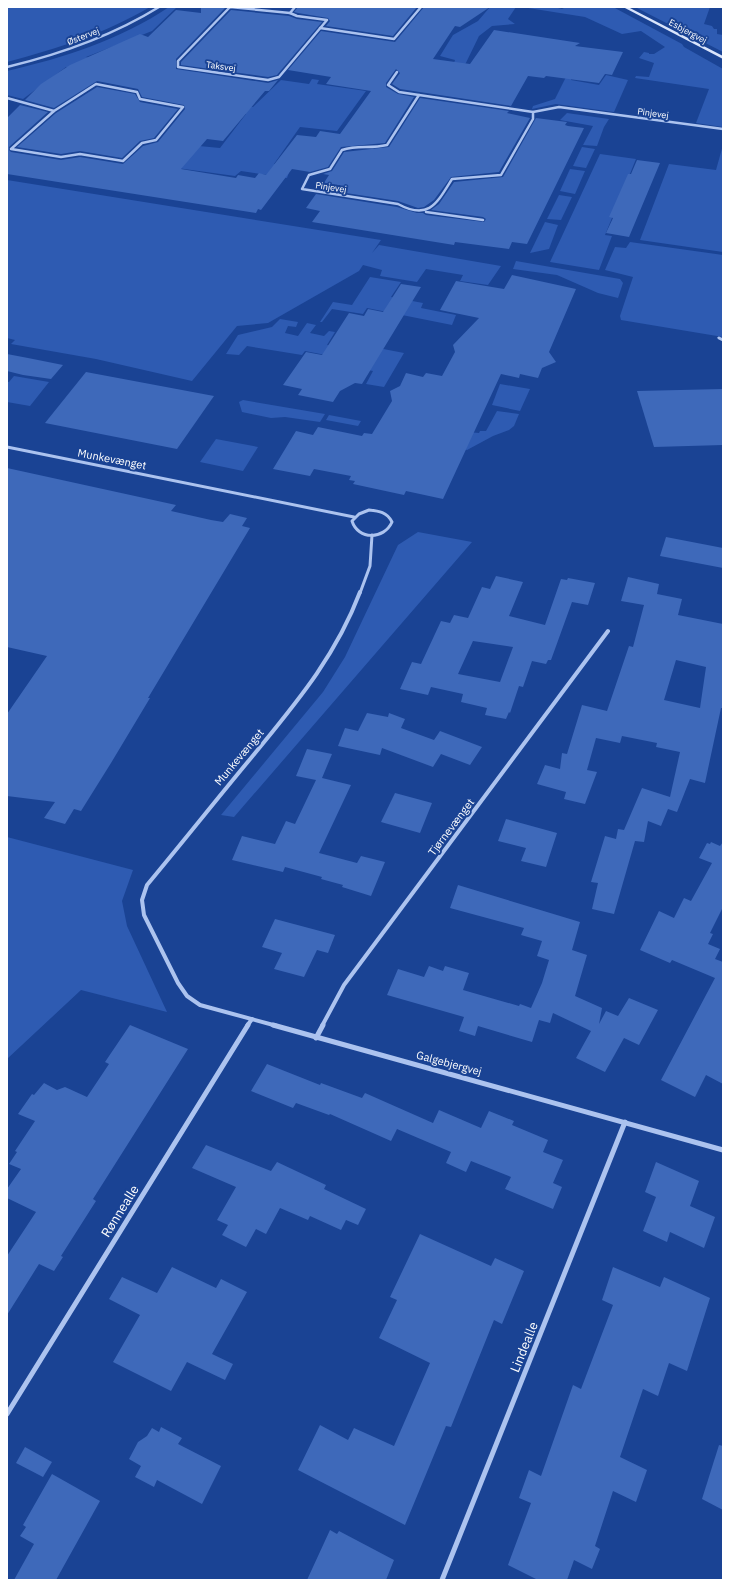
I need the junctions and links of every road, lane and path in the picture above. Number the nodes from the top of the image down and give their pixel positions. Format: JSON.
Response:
{"nodes":[{"id":1,"x":159,"y":7,"type":"edge"},
{"id":2,"x":229,"y":7,"type":"edge"},
{"id":3,"x":295,"y":7,"type":"edge"},
{"id":4,"x":421,"y":7,"type":"edge"},
{"id":5,"x":625,"y":7,"type":"edge"},
{"id":6,"x":290,"y":13,"type":"junction"},
{"id":7,"x":320,"y":28,"type":"junction"},
{"id":8,"x":723,"y":58,"type":"edge"},
{"id":9,"x":7,"y":67,"type":"edge"},
{"id":10,"x":397,"y":72,"type":"dead end"},
{"id":11,"x":419,"y":95,"type":"junction"},
{"id":12,"x":7,"y":98,"type":"edge"},
{"id":13,"x":54,"y":111,"type":"junction"},
{"id":14,"x":534,"y":112,"type":"junction"},
{"id":15,"x":723,"y":129,"type":"edge"},
{"id":16,"x":7,"y":148,"type":"edge"},
{"id":17,"x":11,"y":149,"type":"junction"},
{"id":18,"x":425,"y":212,"type":"junction"},
{"id":19,"x":483,"y":220,"type":"dead end"},
{"id":20,"x":719,"y":338,"type":"dead end"},
{"id":21,"x":723,"y":340,"type":"edge"},
{"id":22,"x":7,"y":447,"type":"edge"},
{"id":23,"x":354,"y":517,"type":"junction"},
{"id":24,"x":372,"y":535,"type":"junction"},
{"id":25,"x":608,"y":631,"type":"dead end"},
{"id":26,"x":178,"y":983,"type":"joint"},
{"id":27,"x":252,"y":1019,"type":"junction"},
{"id":28,"x":316,"y":1038,"type":"junction"},
{"id":29,"x":625,"y":1122,"type":"junction"},
{"id":30,"x":723,"y":1150,"type":"edge"},
{"id":31,"x":7,"y":1414,"type":"edge"},
{"id":32,"x":442,"y":1580,"type":"edge"}],
"edges":[{"from":1,"to":9,"type":"street","name":"Østervej"},
{"from":2,"to":6,"type":"street","name":"Taksvej"},
{"from":2,"to":7,"type":"street","name":"Taksvej"},
{"from":3,"to":6,"type":"street"},
{"from":4,"to":7,"type":"street"},
{"from":5,"to":8,"type":"main road","name":"Esbjergvej"},
{"from":6,"to":7,"type":"street","name":"Taksvej"},
{"from":10,"to":11,"type":"street","name":"Pinjevej"},
{"from":11,"to":14,"type":"street","name":"Pinjevej"},
{"from":11,"to":18,"type":"street","name":"Pinjevej"},
{"from":12,"to":13,"type":"street"},
{"from":13,"to":17,"type":"street"},
{"from":13,"to":17,"type":"street"},
{"from":14,"to":15,"type":"street","name":"Pinjevej"},
{"from":14,"to":18,"type":"street"},
{"from":16,"to":17,"type":"street"},
{"from":18,"to":19,"type":"street","name":"Pinjevej"},
{"from":20,"to":21,"type":"street"},
{"from":22,"to":23,"type":"street","name":"Munkevænget"},
{"from":23,"to":24,"type":"street"},
{"from":23,"to":24,"type":"street"},
{"from":24,"to":26,"type":"street","name":"Munkevænget"},
{"from":25,"to":28,"type":"street","name":"Tjørnevænget"},
{"from":26,"to":27,"type":"street","name":"Galgebjergvej"},
{"from":27,"to":28,"type":"street","name":"Galgebjergvej"},
{"from":27,"to":31,"type":"street","name":"Rønnealle"},
{"from":28,"to":29,"type":"street","name":"Galgebjergvej"},
{"from":29,"to":30,"type":"street","name":"Galgebjergvej"},
{"from":29,"to":32,"type":"street","name":"Lindealle"}]}
